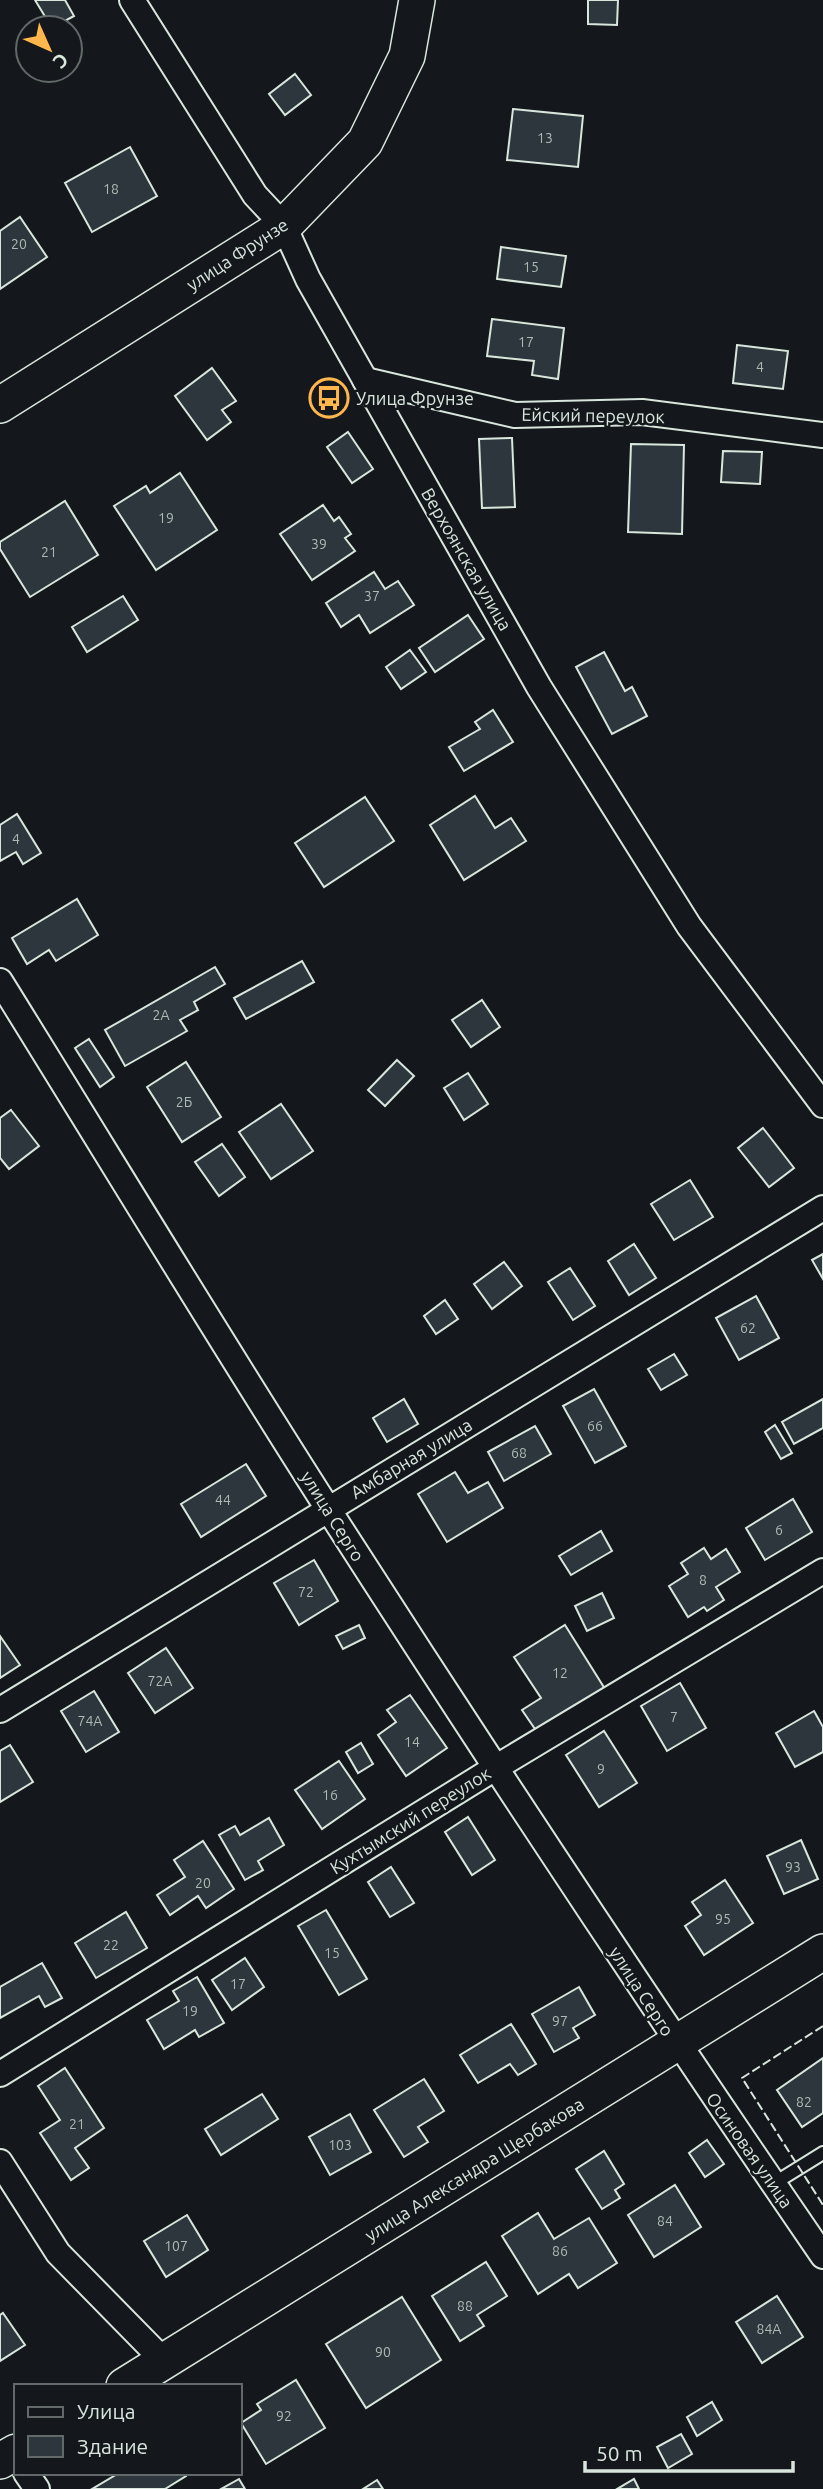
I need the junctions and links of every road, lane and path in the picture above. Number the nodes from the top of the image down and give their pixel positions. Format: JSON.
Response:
{"nodes":[{"id":1,"x":132,"y":0,"type":"edge"},
{"id":2,"x":417,"y":0,"type":"edge"},
{"id":3,"x":285,"y":226,"type":"junction"},
{"id":4,"x":365,"y":380,"type":"junction"},
{"id":5,"x":0,"y":405,"type":"edge"},
{"id":6,"x":823,"y":435,"type":"edge"},
{"id":7,"x":0,"y":981,"type":"edge"},
{"id":8,"x":823,"y":1105,"type":"edge"},
{"id":9,"x":823,"y":1208,"type":"edge"},
{"id":10,"x":328,"y":1508,"type":"junction"},
{"id":11,"x":823,"y":1571,"type":"edge"},
{"id":12,"x":0,"y":1710,"type":"edge"},
{"id":13,"x":495,"y":1768,"type":"junction"},
{"id":14,"x":823,"y":1952,"type":"edge"},
{"id":15,"x":676,"y":2043,"type":"junction"},
{"id":16,"x":0,"y":2074,"type":"edge"},
{"id":17,"x":823,"y":2152,"type":"edge"},
{"id":18,"x":0,"y":2162,"type":"edge"},
{"id":19,"x":773,"y":2184,"type":"junction"},
{"id":20,"x":823,"y":2256,"type":"edge"},
{"id":21,"x":164,"y":2361,"type":"junction"},
{"id":22,"x":127,"y":2384,"type":"edge"},
{"id":23,"x":26,"y":2475,"type":"edge"},
{"id":24,"x":37,"y":2489,"type":"edge"}],
"edges":[{"from":1,"to":3,"type":"street","name":"Верхоянская улица"},
{"from":2,"to":3,"type":"street","name":"улица Фрунзе"},
{"from":3,"to":4,"type":"street","name":"Верхоянская улица"},
{"from":3,"to":5,"type":"street","name":"улица Фрунзе"},
{"from":4,"to":6,"type":"street","name":"Ейский переулок"},
{"from":4,"to":8,"type":"street","name":"Верхоянская улица"},
{"from":7,"to":10,"type":"street","name":"улица Серго"},
{"from":9,"to":10,"type":"street","name":"Амбарная улица"},
{"from":10,"to":12,"type":"street","name":"Амбарная улица"},
{"from":10,"to":13,"type":"street","name":"улица Серго"},
{"from":11,"to":13,"type":"street","name":"Кухтымский переулок"},
{"from":13,"to":15,"type":"street","name":"улица Серго"},
{"from":13,"to":16,"type":"street","name":"Кухтымский переулок"},
{"from":14,"to":15,"type":"street","name":"улица Александра Щербакова"},
{"from":15,"to":19,"type":"street","name":"Осиновая улица"},
{"from":15,"to":21,"type":"street","name":"улица Александра Щербакова"},
{"from":17,"to":19,"type":"lane"},
{"from":18,"to":21,"type":"street"},
{"from":19,"to":20,"type":"street","name":"Осиновая улица"},
{"from":21,"to":22,"type":"street","name":"улица Александра Щербакова"},
{"from":23,"to":24,"type":"street"}]}
